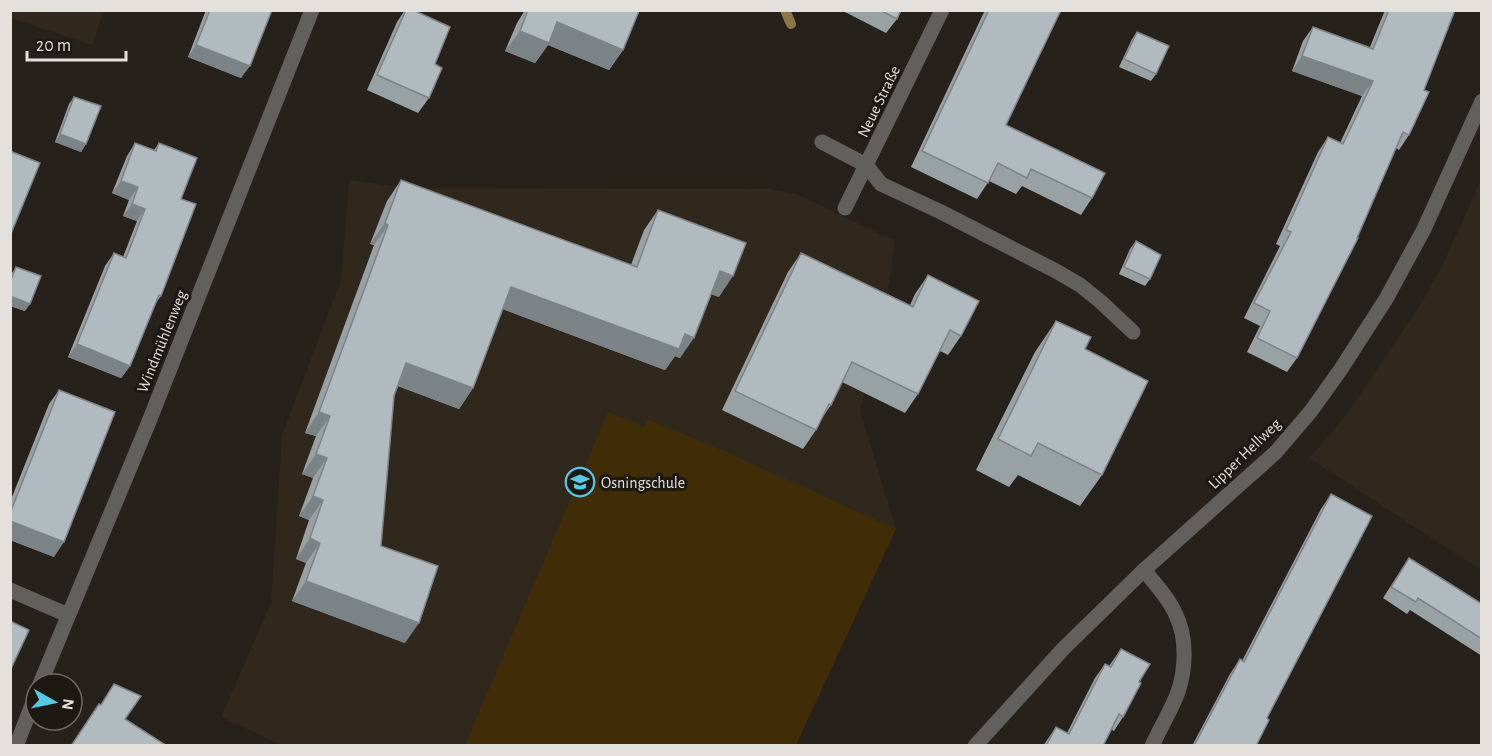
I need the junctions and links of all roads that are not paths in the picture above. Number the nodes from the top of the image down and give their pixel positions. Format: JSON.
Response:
{"nodes":[{"id":1,"x":312,"y":10,"type":"edge"},
{"id":2,"x":942,"y":10,"type":"edge"},
{"id":3,"x":1482,"y":101,"type":"edge"},
{"id":4,"x":822,"y":142,"type":"dead end"},
{"id":5,"x":866,"y":165,"type":"junction"},
{"id":6,"x":845,"y":208,"type":"dead end"},
{"id":7,"x":1134,"y":332,"type":"dead end"},
{"id":8,"x":1144,"y":570,"type":"junction"},
{"id":9,"x":10,"y":590,"type":"edge"},
{"id":10,"x":68,"y":615,"type":"junction"},
{"id":11,"x":45,"y":672,"type":"edge"},
{"id":12,"x":24,"y":726,"type":"edge"},
{"id":13,"x":16,"y":746,"type":"edge"},
{"id":14,"x":975,"y":746,"type":"edge"},
{"id":15,"x":1152,"y":746,"type":"edge"}],
"edges":[{"from":1,"to":10,"type":"street","name":"Windmühlenweg"},
{"from":2,"to":5,"type":"street","name":"Neue Straße"},
{"from":3,"to":8,"type":"street","name":"Lipper Hellweg"},
{"from":4,"to":5,"type":"street"},
{"from":5,"to":6,"type":"street","name":"Neue Straße"},
{"from":5,"to":7,"type":"street"},
{"from":8,"to":14,"type":"street","name":"Lipper Hellweg"},
{"from":8,"to":15,"type":"street"},
{"from":9,"to":10,"type":"street"},
{"from":10,"to":11,"type":"street","name":"Windmühlenweg"},
{"from":12,"to":13,"type":"street"}]}
